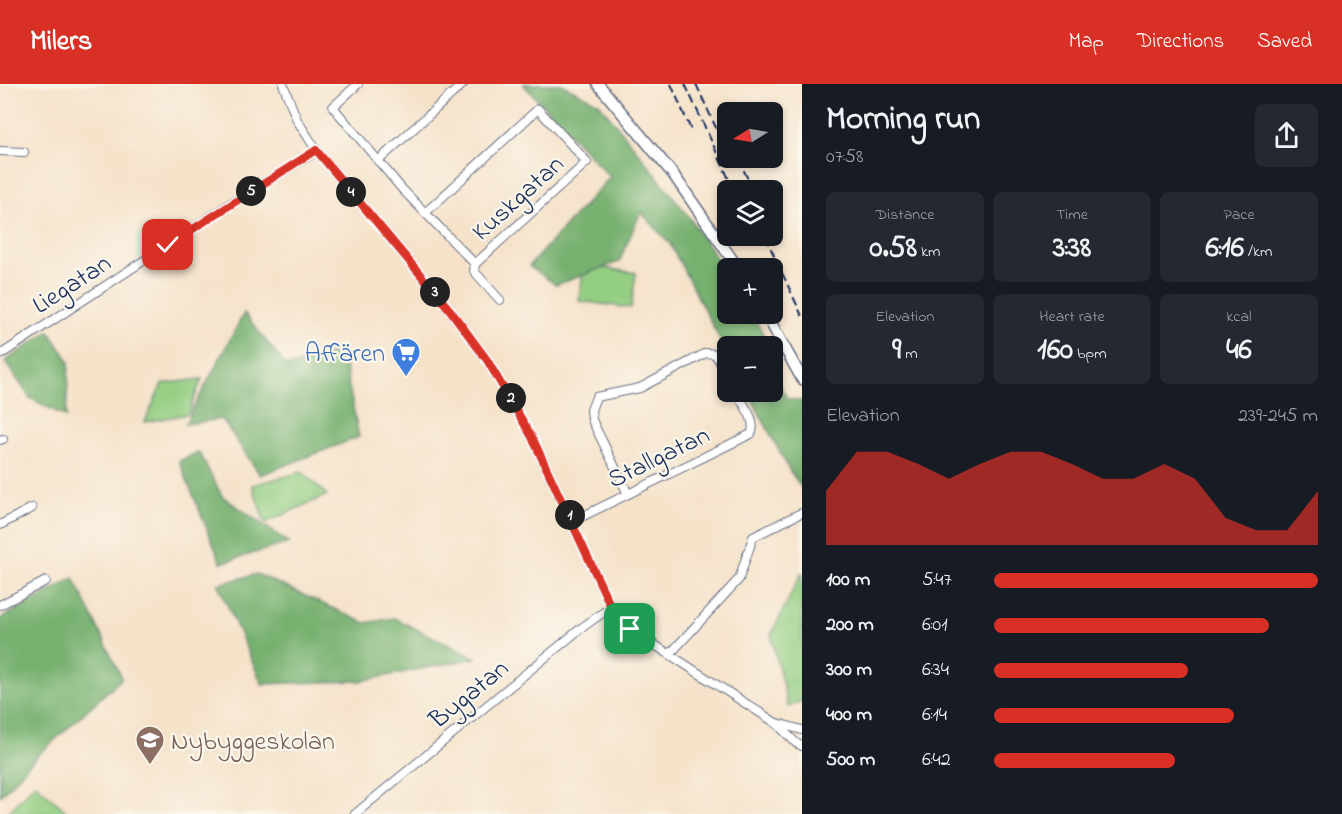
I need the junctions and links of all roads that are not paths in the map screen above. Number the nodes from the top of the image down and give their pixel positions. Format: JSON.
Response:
{"nodes":[{"id":1,"x":283,"y":84,"type":"edge"},
{"id":2,"x":358,"y":84,"type":"edge"},
{"id":3,"x":463,"y":84,"type":"edge"},
{"id":4,"x":598,"y":84,"type":"edge"},
{"id":5,"x":316,"y":150,"type":"junction"},
{"id":6,"x":0,"y":151,"type":"edge"},
{"id":7,"x":24,"y":152,"type":"dead end"},
{"id":8,"x":378,"y":161,"type":"junction"},
{"id":9,"x":425,"y":213,"type":"junction"},
{"id":10,"x":731,"y":258,"type":"edge"},
{"id":11,"x":475,"y":264,"type":"junction"},
{"id":12,"x":500,"y":300,"type":"dead end"},
{"id":13,"x":772,"y":324,"type":"edge"},
{"id":14,"x":0,"y":355,"type":"edge"},
{"id":15,"x":717,"y":356,"type":"edge"},
{"id":16,"x":802,"y":379,"type":"edge"},
{"id":17,"x":742,"y":402,"type":"edge"},
{"id":18,"x":628,"y":494,"type":"junction"},
{"id":19,"x":32,"y":508,"type":"dead end"},
{"id":20,"x":801,"y":513,"type":"edge"},
{"id":21,"x":573,"y":521,"type":"junction"},
{"id":22,"x":0,"y":525,"type":"edge"},
{"id":23,"x":46,"y":581,"type":"dead end"},
{"id":24,"x":0,"y":605,"type":"edge"},
{"id":25,"x":611,"y":607,"type":"junction"},
{"id":26,"x":670,"y":654,"type":"junction"},
{"id":27,"x":776,"y":723,"type":"junction"},
{"id":28,"x":802,"y":730,"type":"edge"},
{"id":29,"x":802,"y":746,"type":"edge"},
{"id":30,"x":355,"y":814,"type":"edge"}],
"edges":[{"from":1,"to":5,"type":"street"},
{"from":2,"to":8,"type":"street","name":"Kuskgatan"},
{"from":3,"to":8,"type":"street"},
{"from":4,"to":10,"type":"main road"},
{"from":5,"to":14,"type":"street","name":"Liegatan"},
{"from":5,"to":21,"type":"street"},
{"from":6,"to":7,"type":"street"},
{"from":8,"to":9,"type":"street","name":"Kuskgatan"},
{"from":9,"to":11,"type":"street","name":"Kuskgatan"},
{"from":9,"to":11,"type":"street","name":"Kuskgatan"},
{"from":11,"to":12,"type":"street"},
{"from":13,"to":16,"type":"main road"},
{"from":15,"to":18,"type":"street"},
{"from":17,"to":18,"type":"street","name":"Stallgatan"},
{"from":18,"to":21,"type":"street","name":"Stallgatan"},
{"from":19,"to":22,"type":"street"},
{"from":20,"to":26,"type":"street"},
{"from":21,"to":25,"type":"street"},
{"from":23,"to":24,"type":"street"},
{"from":25,"to":26,"type":"street"},
{"from":25,"to":30,"type":"street","name":"Bygatan"},
{"from":26,"to":27,"type":"street"},
{"from":27,"to":28,"type":"street"},
{"from":27,"to":29,"type":"street"}]}
